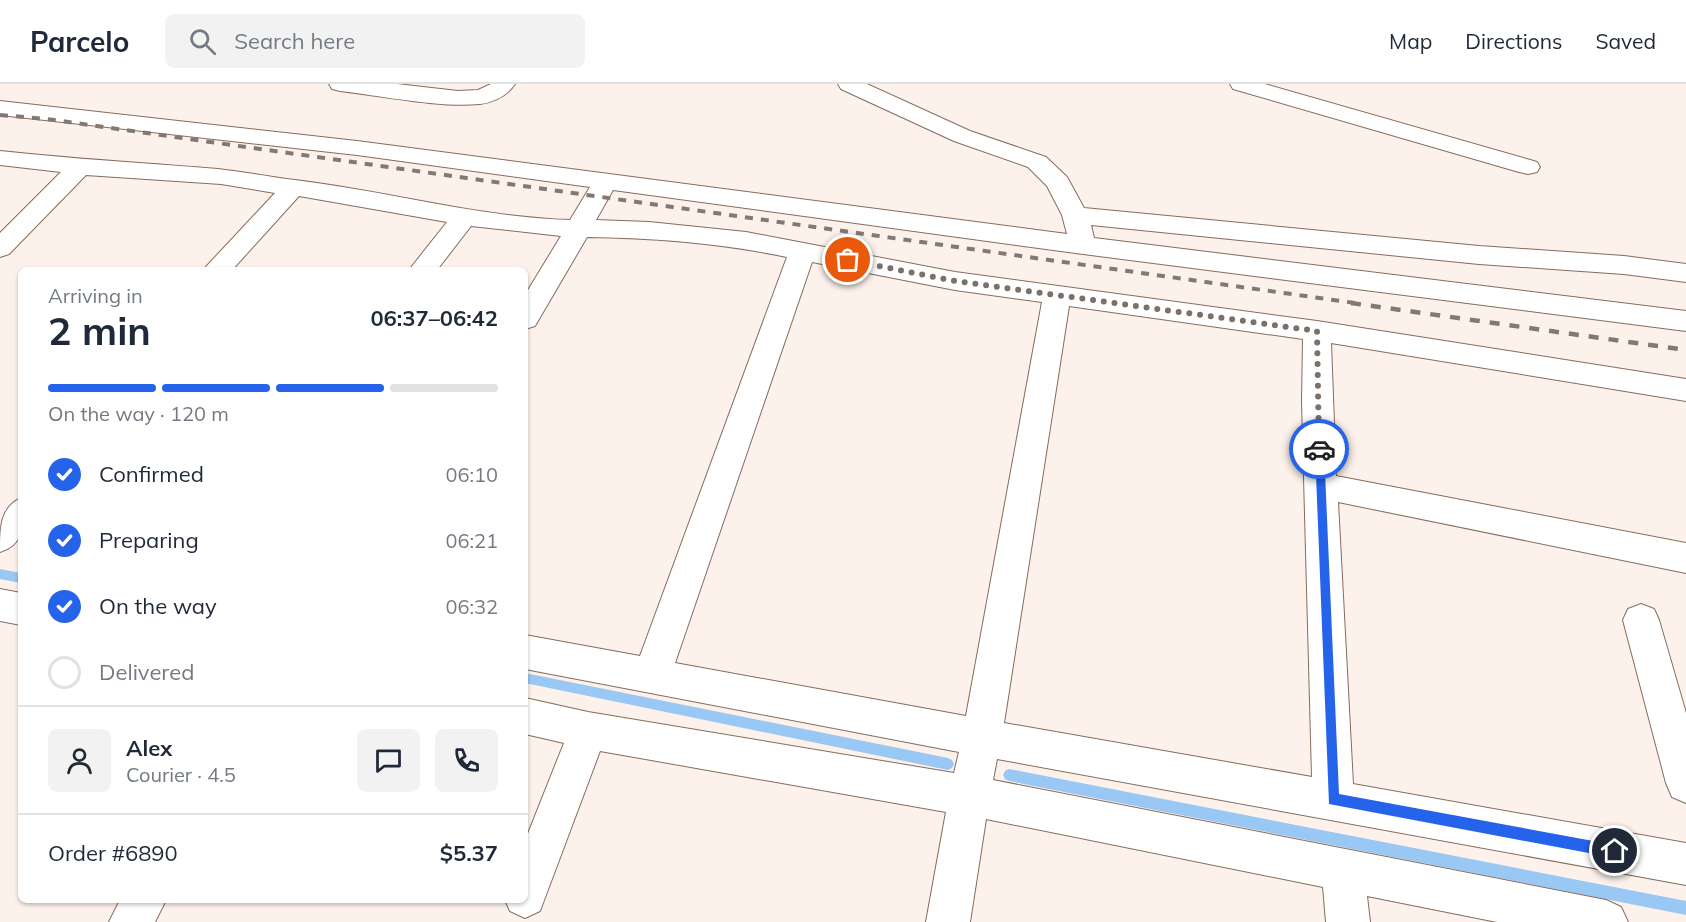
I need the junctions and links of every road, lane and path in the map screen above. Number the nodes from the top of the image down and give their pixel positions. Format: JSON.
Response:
{"nodes":[{"id":1,"x":340,"y":84,"type":"edge"},
{"id":2,"x":504,"y":84,"type":"edge"},
{"id":3,"x":849,"y":84,"type":"edge"},
{"id":4,"x":1241,"y":84,"type":"edge"},
{"id":5,"x":0,"y":108,"type":"edge"},
{"id":6,"x":0,"y":158,"type":"edge"},
{"id":7,"x":80,"y":167,"type":"junction"},
{"id":8,"x":1528,"y":167,"type":"dead end"},
{"id":9,"x":606,"y":181,"type":"junction"},
{"id":10,"x":294,"y":187,"type":"junction"},
{"id":11,"x":1075,"y":215,"type":"junction"},
{"id":12,"x":464,"y":217,"type":"junction"},
{"id":13,"x":578,"y":230,"type":"junction"},
{"id":14,"x":1083,"y":245,"type":"junction"},
{"id":15,"x":0,"y":248,"type":"edge"},
{"id":16,"x":802,"y":251,"type":"junction"},
{"id":17,"x":221,"y":267,"type":"edge"},
{"id":18,"x":425,"y":267,"type":"edge"},
{"id":19,"x":1686,"y":273,"type":"edge"},
{"id":20,"x":1057,"y":296,"type":"junction"},
{"id":21,"x":528,"y":314,"type":"edge"},
{"id":22,"x":1686,"y":321,"type":"edge"},
{"id":23,"x":1317,"y":331,"type":"junction"},
{"id":24,"x":1686,"y":390,"type":"edge"},
{"id":25,"x":1321,"y":486,"type":"junction"},
{"id":26,"x":18,"y":516,"type":"edge"},
{"id":27,"x":0,"y":538,"type":"edge"},
{"id":28,"x":0,"y":544,"type":"edge"},
{"id":29,"x":18,"y":548,"type":"edge"},
{"id":30,"x":1686,"y":558,"type":"edge"},
{"id":31,"x":0,"y":605,"type":"edge"},
{"id":32,"x":18,"y":608,"type":"edge"},
{"id":33,"x":1641,"y":620,"type":"dead end"},
{"id":34,"x":528,"y":653,"type":"edge"},
{"id":35,"x":651,"y":677,"type":"junction"},
{"id":36,"x":528,"y":717,"type":"edge"},
{"id":37,"x":588,"y":730,"type":"junction"},
{"id":38,"x":982,"y":738,"type":"junction"},
{"id":39,"x":1686,"y":783,"type":"edge"},
{"id":40,"x":969,"y":796,"type":"junction"},
{"id":41,"x":1333,"y":799,"type":"junction"},
{"id":42,"x":1686,"y":864,"type":"edge"},
{"id":43,"x":1342,"y":868,"type":"junction"},
{"id":44,"x":528,"y":888,"type":"edge"},
{"id":45,"x":142,"y":903,"type":"edge"},
{"id":46,"x":522,"y":903,"type":"edge"},
{"id":47,"x":131,"y":922,"type":"edge"},
{"id":48,"x":515,"y":922,"type":"edge"},
{"id":49,"x":948,"y":922,"type":"edge"},
{"id":50,"x":1348,"y":922,"type":"edge"},
{"id":51,"x":1606,"y":922,"type":"edge"}],
"edges":[{"from":1,"to":2,"type":"street"},
{"from":3,"to":11,"type":"street"},
{"from":4,"to":8,"type":"street"},
{"from":5,"to":9,"type":"street"},
{"from":6,"to":7,"type":"street"},
{"from":7,"to":10,"type":"street"},
{"from":7,"to":15,"type":"street"},
{"from":9,"to":13,"type":"street"},
{"from":9,"to":14,"type":"street"},
{"from":10,"to":12,"type":"street"},
{"from":10,"to":17,"type":"street"},
{"from":11,"to":14,"type":"street"},
{"from":11,"to":19,"type":"street"},
{"from":12,"to":13,"type":"street"},
{"from":12,"to":18,"type":"street"},
{"from":13,"to":16,"type":"street"},
{"from":13,"to":21,"type":"street"},
{"from":14,"to":22,"type":"street"},
{"from":16,"to":20,"type":"street"},
{"from":16,"to":35,"type":"street"},
{"from":20,"to":23,"type":"street"},
{"from":20,"to":38,"type":"street"},
{"from":23,"to":24,"type":"street"},
{"from":23,"to":25,"type":"street"},
{"from":25,"to":30,"type":"street"},
{"from":25,"to":41,"type":"street"},
{"from":26,"to":27,"type":"street"},
{"from":28,"to":29,"type":"street"},
{"from":31,"to":32,"type":"street"},
{"from":33,"to":39,"type":"street"},
{"from":34,"to":35,"type":"street"},
{"from":35,"to":38,"type":"street"},
{"from":36,"to":37,"type":"street"},
{"from":37,"to":40,"type":"street"},
{"from":37,"to":44,"type":"street"},
{"from":38,"to":40,"type":"street"},
{"from":38,"to":41,"type":"street"},
{"from":40,"to":43,"type":"street"},
{"from":40,"to":49,"type":"street"},
{"from":41,"to":42,"type":"street"},
{"from":43,"to":50,"type":"street"},
{"from":43,"to":51,"type":"street"},
{"from":45,"to":47,"type":"street"},
{"from":46,"to":48,"type":"street"}]}
